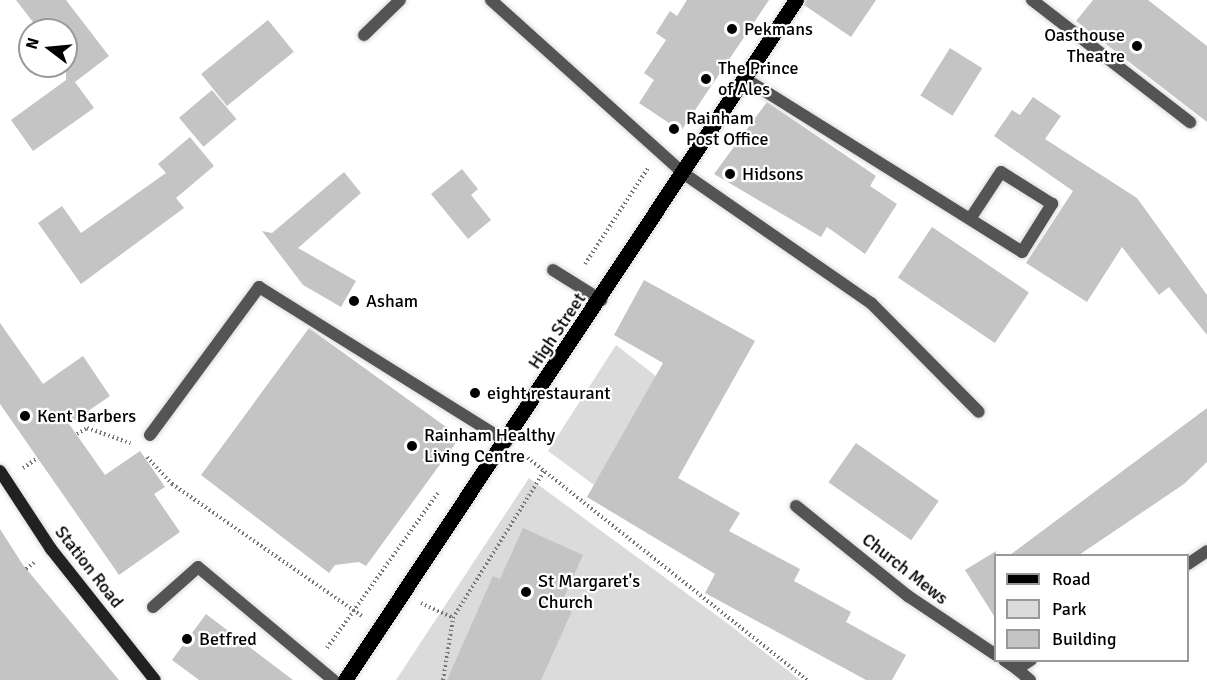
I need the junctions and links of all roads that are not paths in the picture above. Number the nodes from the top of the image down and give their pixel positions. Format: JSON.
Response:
{"nodes":[{"id":1,"x":400,"y":0,"type":"edge"},
{"id":2,"x":491,"y":0,"type":"edge"},
{"id":3,"x":796,"y":0,"type":"edge"},
{"id":4,"x":1032,"y":0,"type":"edge"},
{"id":5,"x":364,"y":35,"type":"dead end"},
{"id":6,"x":744,"y":78,"type":"junction"},
{"id":7,"x":1190,"y":122,"type":"dead end"},
{"id":8,"x":683,"y":173,"type":"junction"},
{"id":9,"x":970,"y":219,"type":"junction"},
{"id":10,"x":553,"y":270,"type":"dead end"},
{"id":11,"x":601,"y":300,"type":"junction"},
{"id":12,"x":979,"y":412,"type":"dead end"},
{"id":13,"x":150,"y":435,"type":"dead end"},
{"id":14,"x":507,"y":442,"type":"junction"},
{"id":15,"x":0,"y":471,"type":"edge"},
{"id":16,"x":796,"y":506,"type":"dead end"},
{"id":17,"x":1207,"y":551,"type":"edge"},
{"id":18,"x":1189,"y":563,"type":"edge"},
{"id":19,"x":153,"y":607,"type":"dead end"},
{"id":20,"x":994,"y":654,"type":"edge"},
{"id":21,"x":1007,"y":662,"type":"edge"},
{"id":22,"x":1028,"y":662,"type":"edge"},
{"id":23,"x":1017,"y":669,"type":"junction"},
{"id":24,"x":155,"y":680,"type":"edge"},
{"id":25,"x":333,"y":680,"type":"edge"},
{"id":26,"x":345,"y":680,"type":"edge"},
{"id":27,"x":1029,"y":680,"type":"edge"}],
"edges":[{"from":1,"to":5,"type":"street"},
{"from":2,"to":8,"type":"street"},
{"from":3,"to":6,"type":"main road","name":"High Street"},
{"from":4,"to":7,"type":"street"},
{"from":6,"to":8,"type":"main road","name":"High Street"},
{"from":6,"to":9,"type":"street"},
{"from":8,"to":11,"type":"main road","name":"High Street"},
{"from":8,"to":12,"type":"street"},
{"from":9,"to":9,"type":"street"},
{"from":10,"to":11,"type":"street"},
{"from":11,"to":14,"type":"main road","name":"High Street"},
{"from":13,"to":14,"type":"street"},
{"from":14,"to":26,"type":"main road","name":"High Street"},
{"from":15,"to":24,"type":"main road","name":"Station Road"},
{"from":16,"to":20,"type":"street","name":"Church Mews"},
{"from":17,"to":18,"type":"street"},
{"from":19,"to":25,"type":"street"},
{"from":21,"to":23,"type":"street"},
{"from":22,"to":23,"type":"street"},
{"from":23,"to":27,"type":"street"}]}
